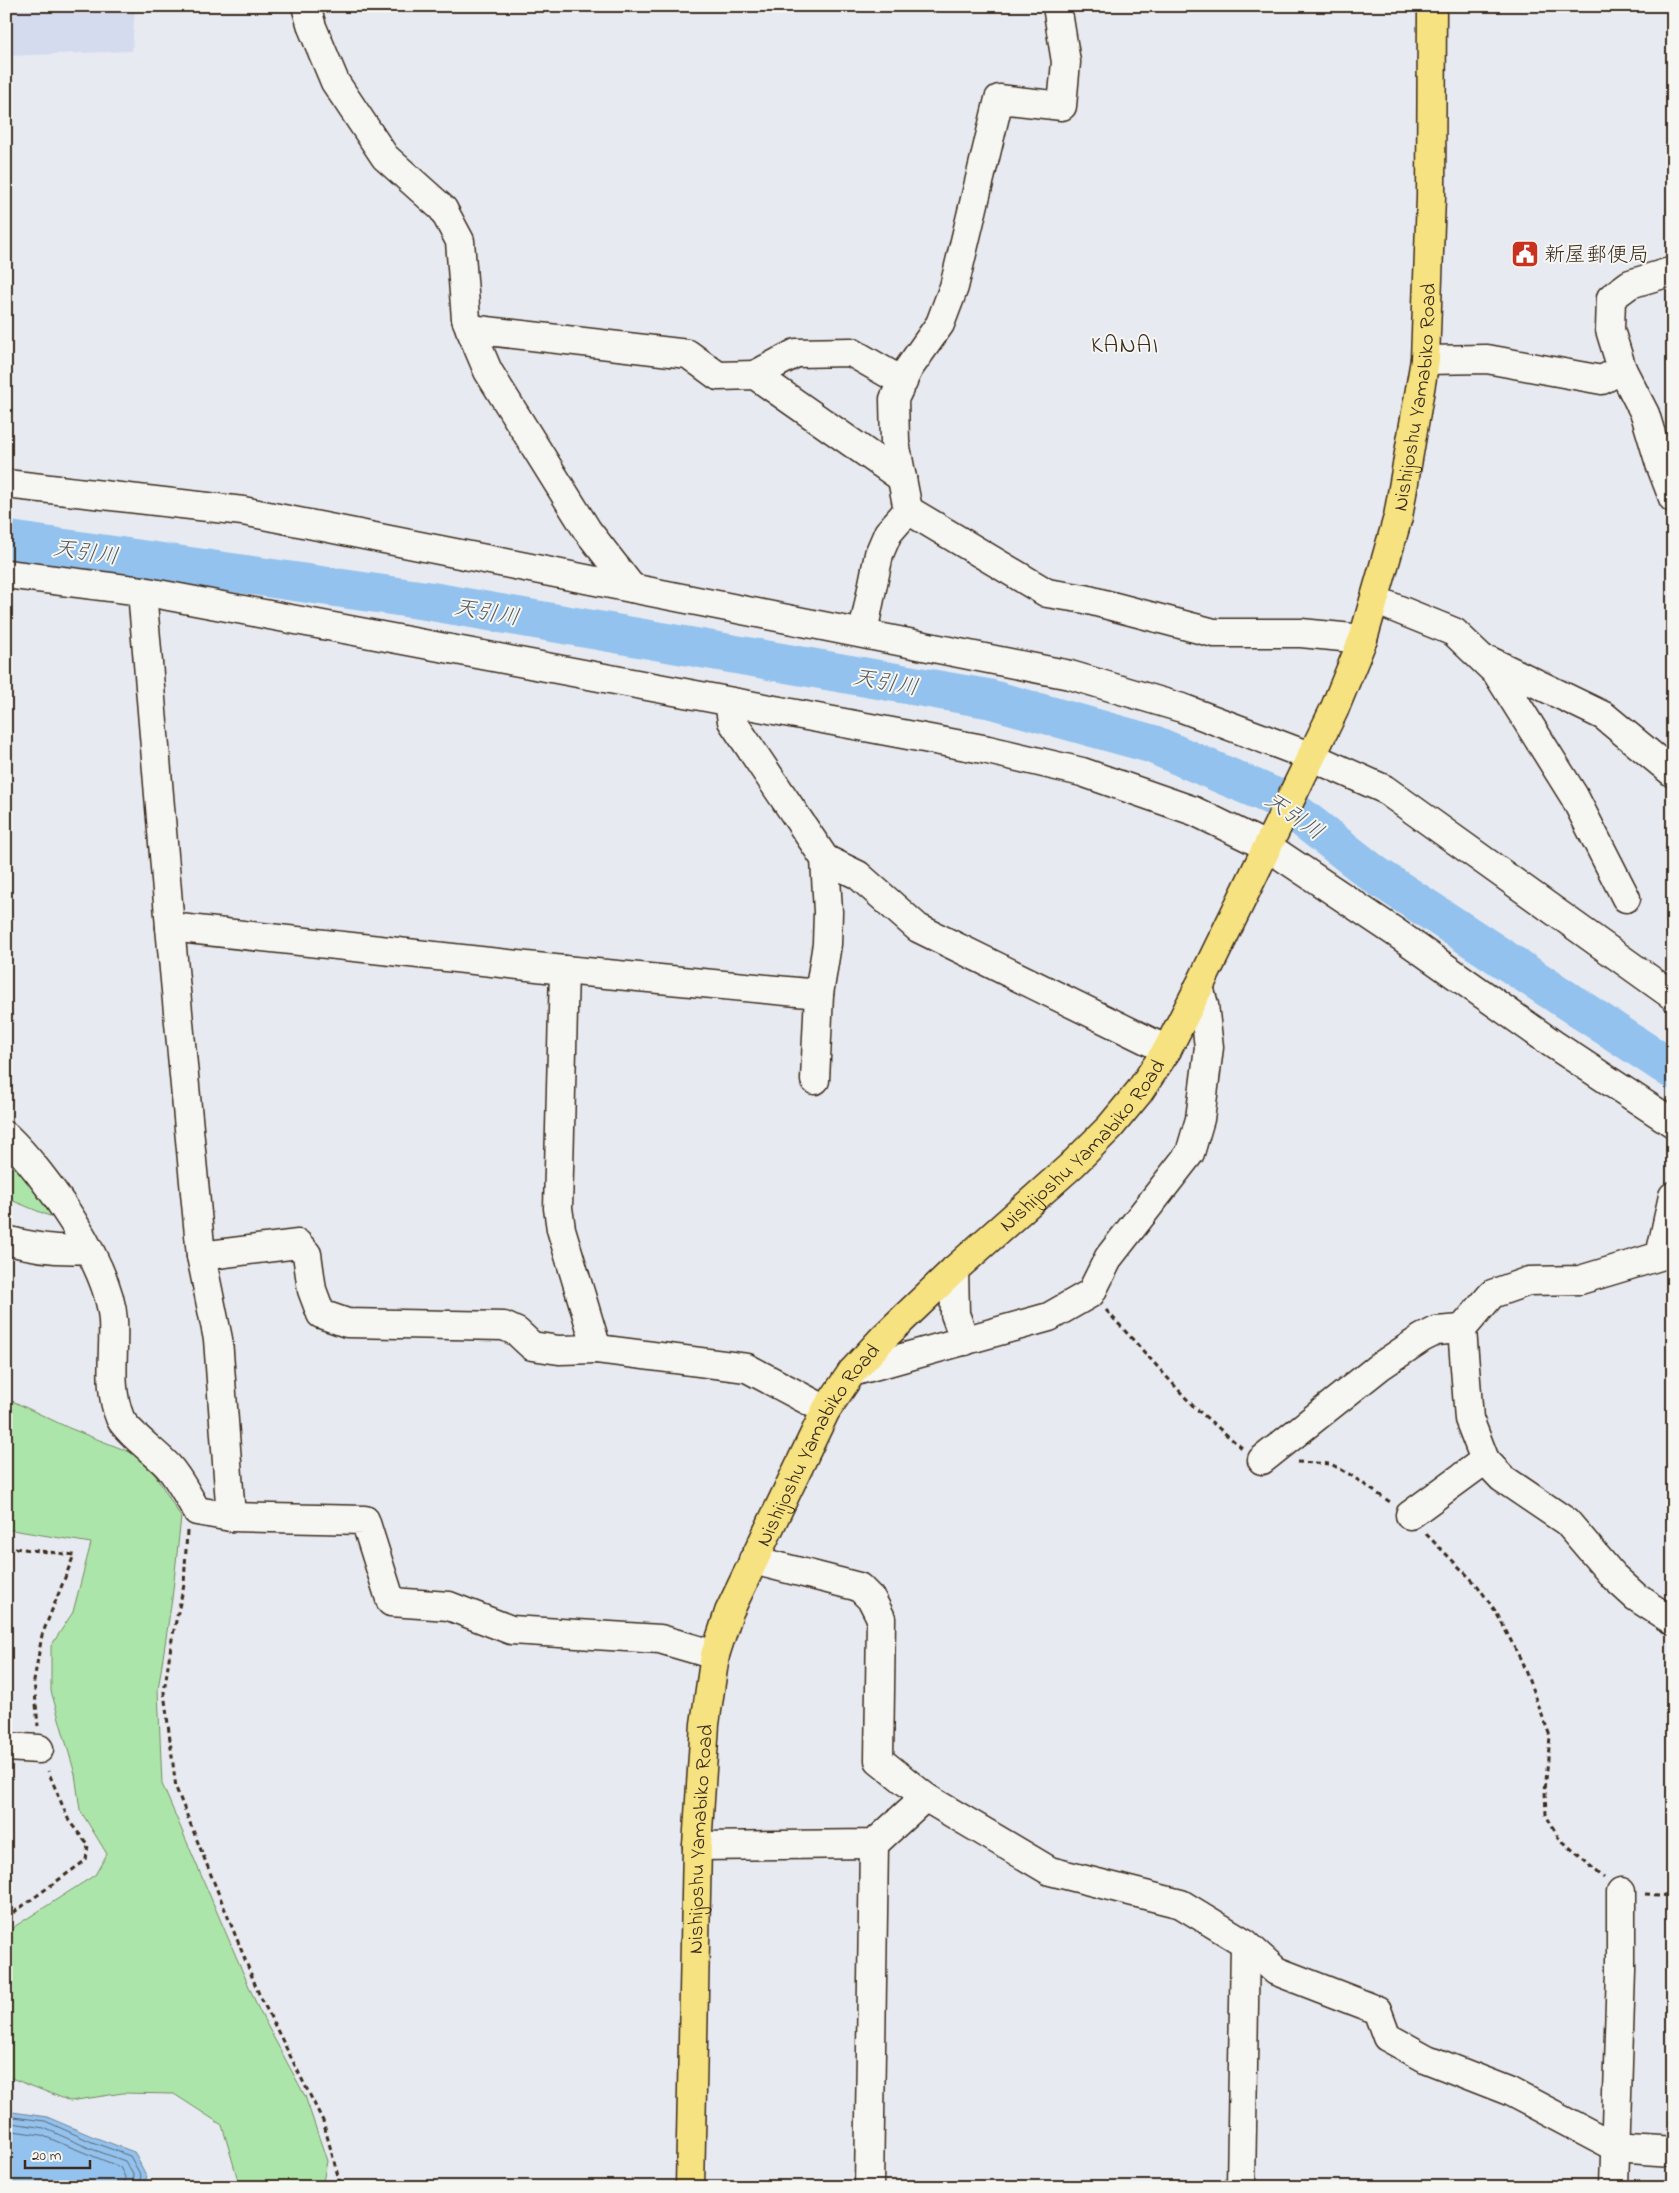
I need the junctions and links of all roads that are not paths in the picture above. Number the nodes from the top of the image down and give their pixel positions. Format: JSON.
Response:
{"nodes":[{"id":1,"x":306,"y":6,"type":"edge"},
{"id":2,"x":1056,"y":6,"type":"edge"},
{"id":3,"x":1432,"y":6,"type":"edge"},
{"id":4,"x":1673,"y":271,"type":"edge"},
{"id":5,"x":470,"y":329,"type":"junction"},
{"id":6,"x":1425,"y":360,"type":"junction"},
{"id":7,"x":1622,"y":369,"type":"junction"},
{"id":8,"x":755,"y":375,"type":"junction"},
{"id":9,"x":902,"y":382,"type":"junction"},
{"id":10,"x":902,"y":478,"type":"junction"},
{"id":11,"x":6,"y":484,"type":"edge"},
{"id":12,"x":1673,"y":498,"type":"edge"},
{"id":13,"x":908,"y":510,"type":"junction"},
{"id":14,"x":6,"y":574,"type":"edge"},
{"id":15,"x":632,"y":588,"type":"junction"},
{"id":16,"x":142,"y":591,"type":"junction"},
{"id":17,"x":1374,"y":600,"type":"junction"},
{"id":18,"x":864,"y":633,"type":"junction"},
{"id":19,"x":1363,"y":639,"type":"junction"},
{"id":20,"x":1480,"y":656,"type":"junction"},
{"id":21,"x":729,"y":702,"type":"junction"},
{"id":22,"x":1309,"y":764,"type":"junction"},
{"id":23,"x":1673,"y":773,"type":"edge"},
{"id":24,"x":1270,"y":844,"type":"junction"},
{"id":25,"x":826,"y":859,"type":"junction"},
{"id":26,"x":1626,"y":898,"type":"dead end"},
{"id":27,"x":170,"y":927,"type":"junction"},
{"id":28,"x":564,"y":970,"type":"junction"},
{"id":29,"x":1200,"y":988,"type":"junction"},
{"id":30,"x":819,"y":994,"type":"junction"},
{"id":31,"x":1673,"y":996,"type":"edge"},
{"id":32,"x":1167,"y":1050,"type":"junction"},
{"id":33,"x":815,"y":1080,"type":"dead end"},
{"id":34,"x":1673,"y":1123,"type":"edge"},
{"id":35,"x":6,"y":1136,"type":"edge"},
{"id":36,"x":1673,"y":1196,"type":"edge"},
{"id":37,"x":6,"y":1240,"type":"edge"},
{"id":38,"x":88,"y":1249,"type":"junction"},
{"id":39,"x":202,"y":1256,"type":"junction"},
{"id":40,"x":954,"y":1270,"type":"junction"},
{"id":41,"x":1462,"y":1329,"type":"junction"},
{"id":42,"x":965,"y":1340,"type":"junction"},
{"id":43,"x":597,"y":1349,"type":"junction"},
{"id":44,"x":852,"y":1372,"type":"junction"},
{"id":45,"x":826,"y":1410,"type":"junction"},
{"id":46,"x":1262,"y":1460,"type":"road end"},
{"id":47,"x":1484,"y":1460,"type":"junction"},
{"id":48,"x":1410,"y":1515,"type":"road end"},
{"id":49,"x":231,"y":1517,"type":"junction"},
{"id":50,"x":753,"y":1560,"type":"junction"},
{"id":51,"x":1673,"y":1622,"type":"edge"},
{"id":52,"x":715,"y":1656,"type":"junction"},
{"id":53,"x":6,"y":1747,"type":"edge"},
{"id":54,"x":40,"y":1749,"type":"road end"},
{"id":55,"x":925,"y":1797,"type":"junction"},
{"id":56,"x":874,"y":1844,"type":"junction"},
{"id":57,"x":697,"y":1846,"type":"junction"},
{"id":58,"x":1620,"y":1892,"type":"road end"},
{"id":59,"x":1245,"y":1943,"type":"junction"},
{"id":60,"x":1615,"y":2147,"type":"junction"},
{"id":61,"x":1673,"y":2151,"type":"edge"},
{"id":62,"x":690,"y":2187,"type":"edge"},
{"id":63,"x":869,"y":2187,"type":"edge"},
{"id":64,"x":1241,"y":2187,"type":"edge"},
{"id":65,"x":1614,"y":2187,"type":"edge"}],
"edges":[{"from":1,"to":5,"type":"street"},
{"from":2,"to":9,"type":"street"},
{"from":3,"to":6,"type":"highway","name":"Nishijoshu Yamabiko Road"},
{"from":4,"to":7,"type":"street"},
{"from":5,"to":8,"type":"street"},
{"from":5,"to":15,"type":"street"},
{"from":6,"to":7,"type":"street"},
{"from":6,"to":17,"type":"highway","name":"Nishijoshu Yamabiko Road"},
{"from":7,"to":12,"type":"street"},
{"from":8,"to":9,"type":"street"},
{"from":8,"to":10,"type":"street"},
{"from":9,"to":10,"type":"street"},
{"from":10,"to":13,"type":"street"},
{"from":11,"to":15,"type":"street"},
{"from":13,"to":18,"type":"street"},
{"from":13,"to":19,"type":"street"},
{"from":14,"to":16,"type":"street"},
{"from":15,"to":18,"type":"street"},
{"from":16,"to":21,"type":"street"},
{"from":16,"to":27,"type":"street"},
{"from":17,"to":19,"type":"highway","name":"Nishijoshu Yamabiko Road"},
{"from":17,"to":20,"type":"street"},
{"from":18,"to":22,"type":"street"},
{"from":19,"to":22,"type":"highway","name":"Nishijoshu Yamabiko Road"},
{"from":20,"to":23,"type":"street"},
{"from":20,"to":26,"type":"street"},
{"from":21,"to":24,"type":"street"},
{"from":21,"to":25,"type":"street"},
{"from":22,"to":24,"type":"highway","name":"Nishijoshu Yamabiko Road"},
{"from":22,"to":31,"type":"street"},
{"from":24,"to":29,"type":"highway","name":"Nishijoshu Yamabiko Road"},
{"from":24,"to":34,"type":"street"},
{"from":25,"to":30,"type":"street"},
{"from":25,"to":32,"type":"street"},
{"from":27,"to":28,"type":"street"},
{"from":27,"to":39,"type":"street"},
{"from":28,"to":30,"type":"street"},
{"from":28,"to":43,"type":"street"},
{"from":29,"to":32,"type":"highway","name":"Nishijoshu Yamabiko Road"},
{"from":29,"to":42,"type":"street"},
{"from":30,"to":33,"type":"street"},
{"from":32,"to":40,"type":"highway","name":"Nishijoshu Yamabiko Road"},
{"from":35,"to":38,"type":"street"},
{"from":36,"to":41,"type":"street"},
{"from":37,"to":38,"type":"street"},
{"from":38,"to":49,"type":"street"},
{"from":39,"to":43,"type":"street"},
{"from":39,"to":49,"type":"street"},
{"from":40,"to":42,"type":"street"},
{"from":40,"to":44,"type":"highway","name":"Nishijoshu Yamabiko Road"},
{"from":41,"to":46,"type":"street"},
{"from":41,"to":47,"type":"street"},
{"from":42,"to":44,"type":"street"},
{"from":43,"to":45,"type":"street"},
{"from":44,"to":45,"type":"highway","name":"Nishijoshu Yamabiko Road"},
{"from":45,"to":50,"type":"highway","name":"Nishijoshu Yamabiko Road"},
{"from":47,"to":48,"type":"street"},
{"from":47,"to":51,"type":"street"},
{"from":49,"to":52,"type":"street"},
{"from":50,"to":52,"type":"highway","name":"Nishijoshu Yamabiko Road"},
{"from":50,"to":55,"type":"street"},
{"from":52,"to":57,"type":"highway","name":"Nishijoshu Yamabiko Road"},
{"from":53,"to":54,"type":"street"},
{"from":55,"to":56,"type":"street"},
{"from":55,"to":59,"type":"street"},
{"from":56,"to":57,"type":"street"},
{"from":56,"to":63,"type":"street"},
{"from":57,"to":62,"type":"highway","name":"Nishijoshu Yamabiko Road"},
{"from":58,"to":60,"type":"street"},
{"from":59,"to":60,"type":"street"},
{"from":59,"to":64,"type":"street"},
{"from":60,"to":61,"type":"street"},
{"from":60,"to":65,"type":"street"}]}
